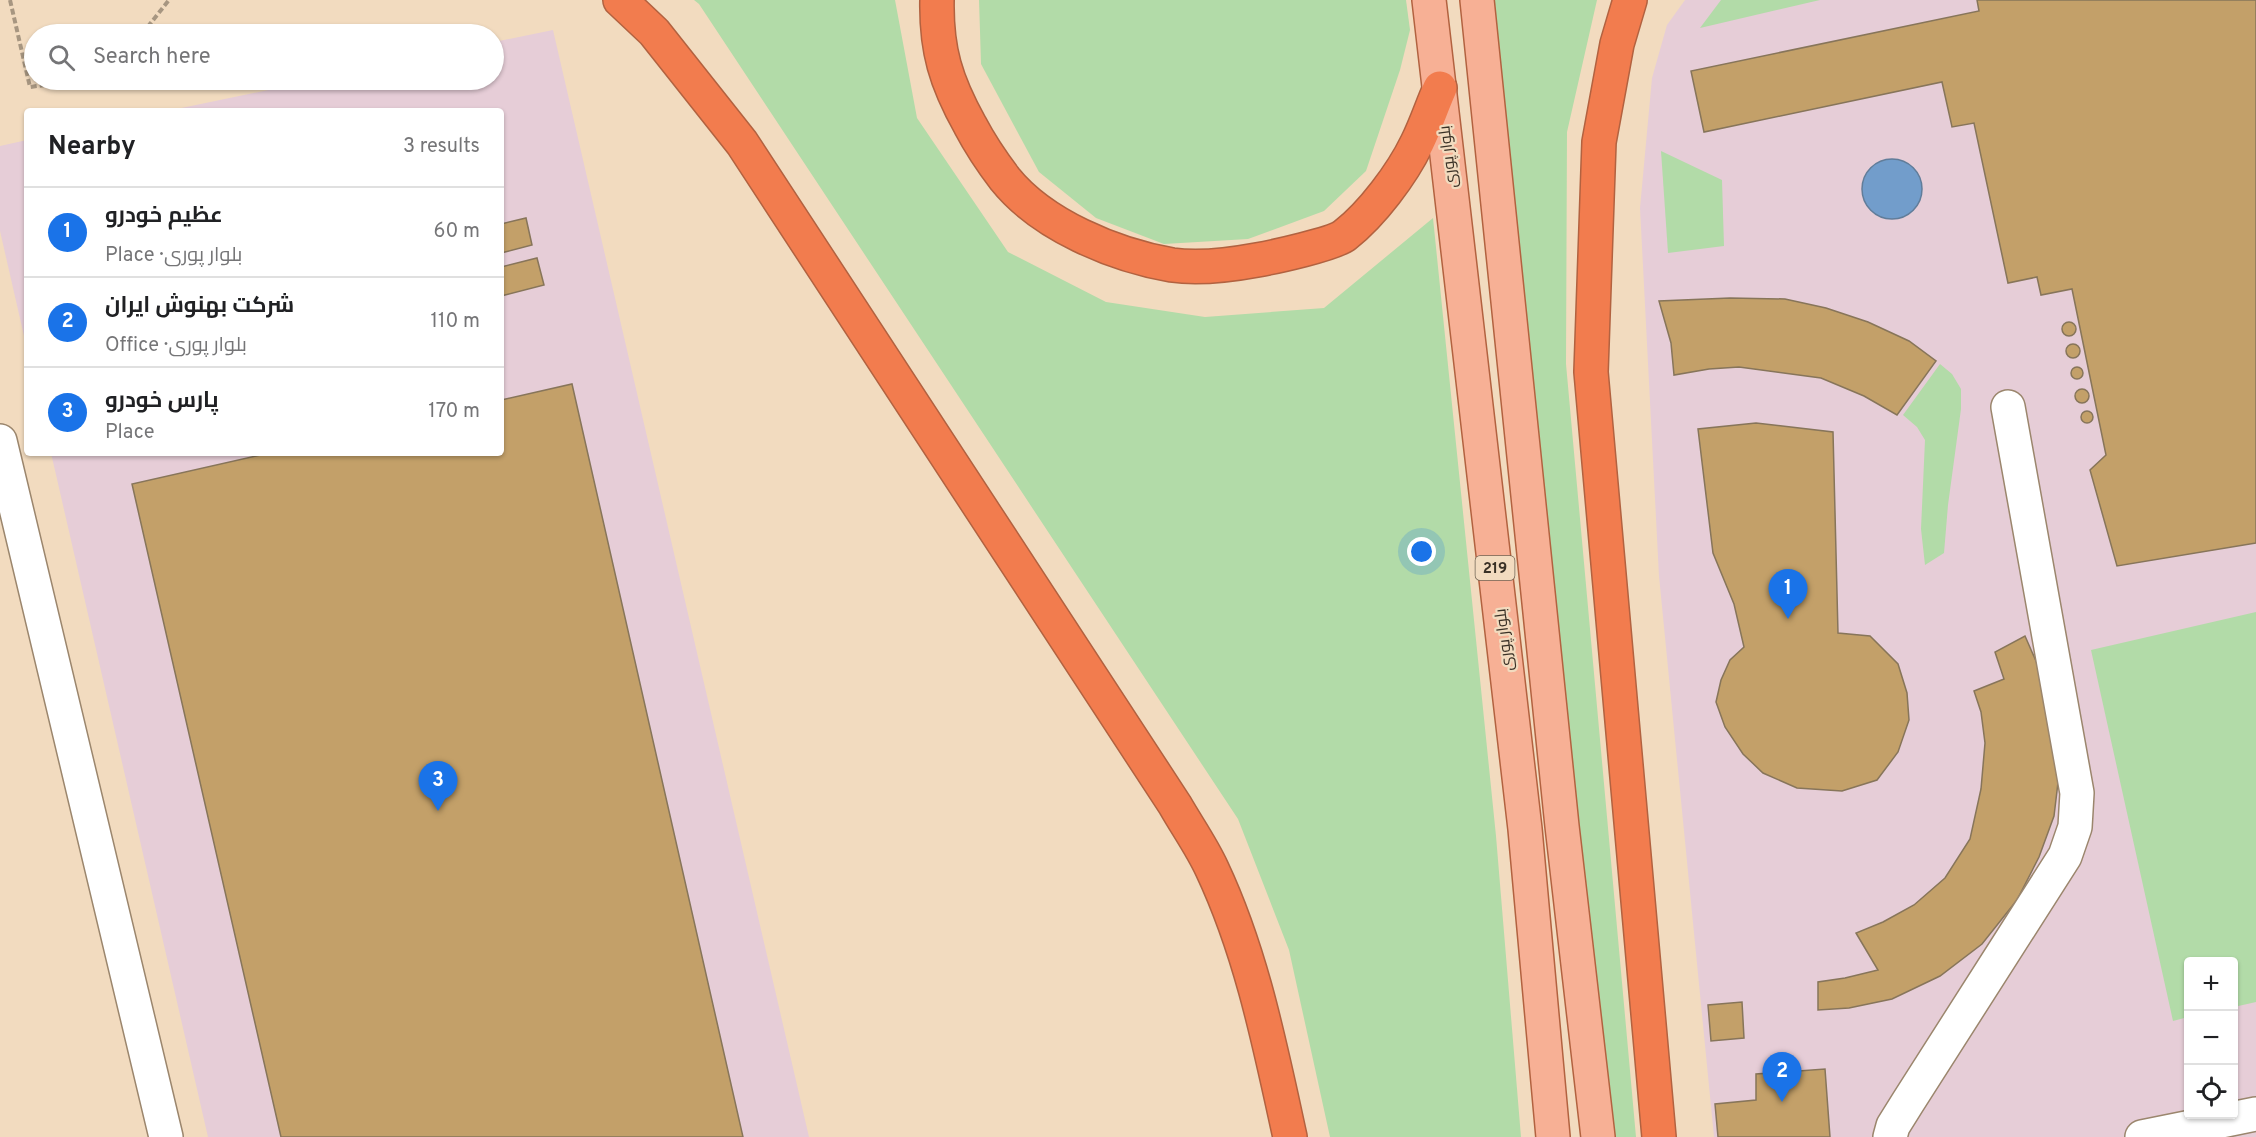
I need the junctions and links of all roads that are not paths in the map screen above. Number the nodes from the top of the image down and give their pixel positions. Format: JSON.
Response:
{"nodes":[{"id":1,"x":620,"y":0,"type":"edge"},
{"id":2,"x":937,"y":0,"type":"edge"},
{"id":3,"x":1430,"y":0,"type":"edge"},
{"id":4,"x":1477,"y":0,"type":"edge"},
{"id":5,"x":1630,"y":0,"type":"edge"},
{"id":6,"x":1440,"y":88,"type":"junction"},
{"id":7,"x":2008,"y":407,"type":"dead end"},
{"id":8,"x":0,"y":441,"type":"edge"},
{"id":9,"x":2256,"y":1114,"type":"edge"},
{"id":10,"x":166,"y":1137,"type":"edge"},
{"id":11,"x":1290,"y":1137,"type":"edge"},
{"id":12,"x":1553,"y":1137,"type":"edge"},
{"id":13,"x":1598,"y":1137,"type":"edge"},
{"id":14,"x":1659,"y":1137,"type":"edge"},
{"id":15,"x":1890,"y":1137,"type":"edge"},
{"id":16,"x":2142,"y":1137,"type":"edge"}],
"edges":[{"from":1,"to":11,"type":"highway"},
{"from":2,"to":6,"type":"highway"},
{"from":3,"to":6,"type":"main road","name":"بلوار پوری","number":"219"},
{"from":4,"to":13,"type":"main road","number":"219"},
{"from":5,"to":14,"type":"highway"},
{"from":6,"to":12,"type":"main road","name":"بلوار پوری","number":"219"},
{"from":7,"to":15,"type":"lane"},
{"from":8,"to":10,"type":"lane"},
{"from":9,"to":16,"type":"lane"}]}
